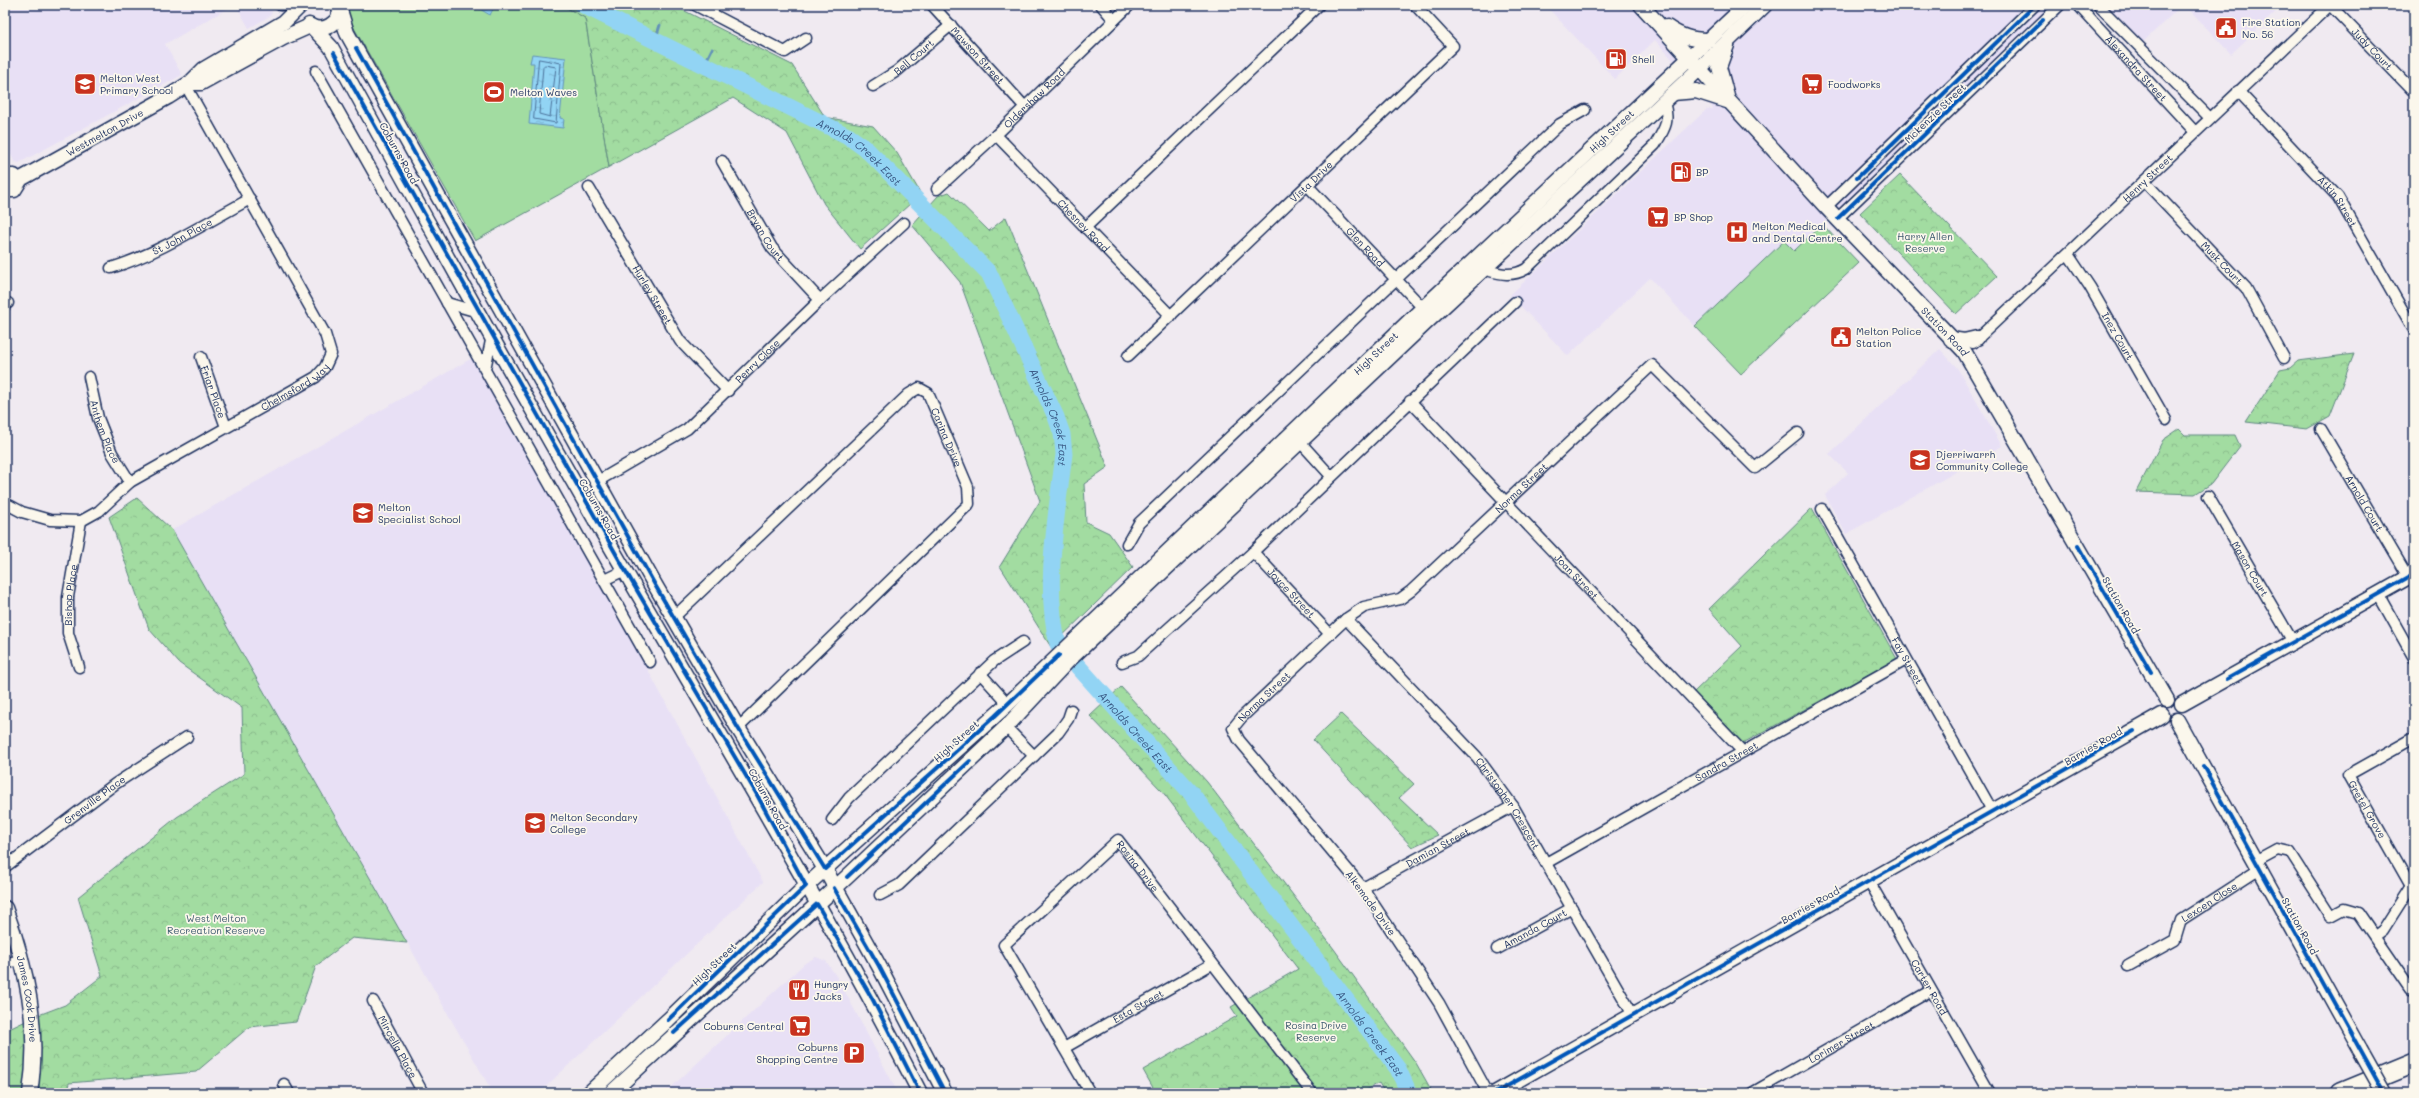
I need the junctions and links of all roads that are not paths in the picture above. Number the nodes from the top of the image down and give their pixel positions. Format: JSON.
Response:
{"nodes":[{"id":1,"x":695,"y":5,"type":"edge"},
{"id":2,"x":932,"y":5,"type":"edge"},
{"id":3,"x":1101,"y":5,"type":"edge"},
{"id":4,"x":1130,"y":5,"type":"edge"},
{"id":5,"x":1319,"y":5,"type":"edge"},
{"id":6,"x":1415,"y":5,"type":"edge"},
{"id":7,"x":1641,"y":5,"type":"edge"},
{"id":8,"x":1746,"y":5,"type":"edge"},
{"id":9,"x":1765,"y":5,"type":"edge"},
{"id":10,"x":2035,"y":5,"type":"edge"},
{"id":11,"x":2060,"y":5,"type":"edge"},
{"id":12,"x":2078,"y":5,"type":"edge"},
{"id":13,"x":2098,"y":5,"type":"edge"},
{"id":14,"x":2330,"y":5,"type":"edge"},
{"id":15,"x":301,"y":6,"type":"edge"},
{"id":16,"x":340,"y":8,"type":"edge"},
{"id":17,"x":1653,"y":18,"type":"junction"},
{"id":18,"x":1114,"y":20,"type":"junction"},
{"id":19,"x":951,"y":25,"type":"junction"},
{"id":20,"x":311,"y":27,"type":"junction"},
{"id":21,"x":1732,"y":36,"type":"junction"},
{"id":22,"x":806,"y":38,"type":"dead end"},
{"id":23,"x":1707,"y":40,"type":"junction"},
{"id":24,"x":1689,"y":58,"type":"junction"},
{"id":25,"x":1699,"y":69,"type":"junction"},
{"id":26,"x":316,"y":71,"type":"dead end"},
{"id":27,"x":188,"y":84,"type":"junction"},
{"id":28,"x":873,"y":86,"type":"dead end"},
{"id":29,"x":2238,"y":91,"type":"junction"},
{"id":30,"x":2414,"y":92,"type":"edge"},
{"id":31,"x":1669,"y":98,"type":"junction"},
{"id":32,"x":1730,"y":102,"type":"junction"},
{"id":33,"x":1024,"y":106,"type":"junction"},
{"id":34,"x":1585,"y":110,"type":"dead end"},
{"id":35,"x":2210,"y":118,"type":"junction"},
{"id":36,"x":2195,"y":132,"type":"junction"},
{"id":37,"x":996,"y":135,"type":"junction"},
{"id":38,"x":722,"y":161,"type":"dead end"},
{"id":39,"x":8,"y":180,"type":"edge"},
{"id":40,"x":2144,"y":181,"type":"junction"},
{"id":41,"x":1307,"y":185,"type":"junction"},
{"id":42,"x":589,"y":188,"type":"dead end"},
{"id":43,"x":937,"y":189,"type":"dead end"},
{"id":44,"x":250,"y":199,"type":"junction"},
{"id":45,"x":1826,"y":207,"type":"junction"},
{"id":46,"x":1838,"y":218,"type":"junction"},
{"id":47,"x":453,"y":220,"type":"junction"},
{"id":48,"x":904,"y":223,"type":"dead end"},
{"id":49,"x":1085,"y":228,"type":"junction"},
{"id":50,"x":433,"y":232,"type":"junction"},
{"id":51,"x":2068,"y":254,"type":"junction"},
{"id":52,"x":111,"y":268,"type":"dead end"},
{"id":53,"x":1486,"y":270,"type":"junction"},
{"id":54,"x":1395,"y":279,"type":"junction"},
{"id":55,"x":820,"y":300,"type":"junction"},
{"id":56,"x":1515,"y":302,"type":"dead end"},
{"id":57,"x":447,"y":303,"type":"junction"},
{"id":58,"x":478,"y":312,"type":"junction"},
{"id":59,"x":1427,"y":314,"type":"junction"},
{"id":60,"x":1171,"y":316,"type":"junction"},
{"id":61,"x":2414,"y":330,"type":"edge"},
{"id":62,"x":492,"y":336,"type":"junction"},
{"id":63,"x":1951,"y":338,"type":"junction"},
{"id":64,"x":1977,"y":338,"type":"junction"},
{"id":65,"x":1964,"y":351,"type":"junction"},
{"id":66,"x":1128,"y":356,"type":"dead end"},
{"id":67,"x":201,"y":357,"type":"dead end"},
{"id":68,"x":2284,"y":358,"type":"dead end"},
{"id":69,"x":485,"y":369,"type":"junction"},
{"id":70,"x":90,"y":377,"type":"dead end"},
{"id":71,"x":728,"y":391,"type":"junction"},
{"id":72,"x":1410,"y":401,"type":"junction"},
{"id":73,"x":2166,"y":420,"type":"dead end"},
{"id":74,"x":226,"y":427,"type":"junction"},
{"id":75,"x":2321,"y":428,"type":"dead end"},
{"id":76,"x":1798,"y":432,"type":"dead end"},
{"id":77,"x":1296,"y":439,"type":"junction"},
{"id":78,"x":1331,"y":476,"type":"junction"},
{"id":79,"x":598,"y":481,"type":"junction"},
{"id":80,"x":130,"y":482,"type":"junction"},
{"id":81,"x":580,"y":491,"type":"junction"},
{"id":82,"x":2208,"y":496,"type":"dead end"},
{"id":83,"x":1506,"y":502,"type":"junction"},
{"id":84,"x":5,"y":503,"type":"edge"},
{"id":85,"x":1822,"y":509,"type":"dead end"},
{"id":86,"x":81,"y":521,"type":"junction"},
{"id":87,"x":1127,"y":544,"type":"dead end"},
{"id":88,"x":1253,"y":552,"type":"junction"},
{"id":89,"x":625,"y":570,"type":"junction"},
{"id":90,"x":2411,"y":576,"type":"edge"},
{"id":91,"x":604,"y":580,"type":"junction"},
{"id":92,"x":2378,"y":594,"type":"junction"},
{"id":93,"x":674,"y":617,"type":"junction"},
{"id":94,"x":1346,"y":618,"type":"junction"},
{"id":95,"x":1329,"y":634,"type":"junction"},
{"id":96,"x":1023,"y":642,"type":"dead end"},
{"id":97,"x":2293,"y":642,"type":"junction"},
{"id":98,"x":1064,"y":658,"type":"junction"},
{"id":99,"x":2414,"y":658,"type":"edge"},
{"id":100,"x":1906,"y":660,"type":"junction"},
{"id":101,"x":650,"y":662,"type":"dead end"},
{"id":102,"x":1122,"y":662,"type":"dead end"},
{"id":103,"x":79,"y":667,"type":"dead end"},
{"id":104,"x":980,"y":673,"type":"junction"},
{"id":105,"x":2168,"y":700,"type":"junction"},
{"id":106,"x":1008,"y":704,"type":"junction"},
{"id":107,"x":2182,"y":704,"type":"junction"},
{"id":108,"x":1071,"y":710,"type":"dead end"},
{"id":109,"x":1018,"y":714,"type":"junction"},
{"id":110,"x":995,"y":716,"type":"junction"},
{"id":111,"x":2162,"y":716,"type":"junction"},
{"id":112,"x":2177,"y":720,"type":"junction"},
{"id":113,"x":1006,"y":727,"type":"junction"},
{"id":114,"x":738,"y":728,"type":"junction"},
{"id":115,"x":1233,"y":728,"type":"joint"},
{"id":116,"x":188,"y":737,"type":"dead end"},
{"id":117,"x":2414,"y":738,"type":"edge"},
{"id":118,"x":1744,"y":752,"type":"junction"},
{"id":119,"x":1034,"y":756,"type":"junction"},
{"id":120,"x":1513,"y":806,"type":"junction"},
{"id":121,"x":1993,"y":812,"type":"junction"},
{"id":122,"x":832,"y":820,"type":"dead end"},
{"id":123,"x":1546,"y":863,"type":"junction"},
{"id":124,"x":2258,"y":865,"type":"junction"},
{"id":125,"x":5,"y":867,"type":"edge"},
{"id":126,"x":825,"y":869,"type":"junction"},
{"id":127,"x":1868,"y":881,"type":"junction"},
{"id":128,"x":2412,"y":885,"type":"edge"},
{"id":129,"x":806,"y":886,"type":"junction"},
{"id":130,"x":834,"y":888,"type":"junction"},
{"id":131,"x":1363,"y":888,"type":"junction"},
{"id":132,"x":880,"y":895,"type":"dead end"},
{"id":133,"x":817,"y":904,"type":"junction"},
{"id":134,"x":5,"y":908,"type":"edge"},
{"id":135,"x":1572,"y":908,"type":"junction"},
{"id":136,"x":2375,"y":936,"type":"junction"},
{"id":137,"x":1497,"y":949,"type":"dead end"},
{"id":138,"x":23,"y":959,"type":"junction"},
{"id":139,"x":5,"y":964,"type":"edge"},
{"id":140,"x":1212,"y":964,"type":"junction"},
{"id":141,"x":2128,"y":966,"type":"dead end"},
{"id":142,"x":1930,"y":991,"type":"junction"},
{"id":143,"x":2414,"y":991,"type":"edge"},
{"id":144,"x":373,"y":1001,"type":"dead end"},
{"id":145,"x":1633,"y":1015,"type":"junction"},
{"id":146,"x":1064,"y":1048,"type":"junction"},
{"id":147,"x":2414,"y":1063,"type":"edge"},
{"id":148,"x":30,"y":1093,"type":"edge"},
{"id":149,"x":423,"y":1093,"type":"edge"},
{"id":150,"x":589,"y":1093,"type":"edge"},
{"id":151,"x":610,"y":1093,"type":"edge"},
{"id":152,"x":920,"y":1093,"type":"edge"},
{"id":153,"x":945,"y":1093,"type":"edge"},
{"id":154,"x":1090,"y":1093,"type":"edge"},
{"id":155,"x":1312,"y":1093,"type":"edge"},
{"id":156,"x":1488,"y":1093,"type":"edge"},
{"id":157,"x":1495,"y":1093,"type":"edge"},
{"id":158,"x":1752,"y":1093,"type":"edge"},
{"id":159,"x":1990,"y":1093,"type":"edge"},
{"id":160,"x":2341,"y":1093,"type":"edge"},
{"id":161,"x":2384,"y":1093,"type":"edge"}],
"edges":[{"from":1,"to":22,"type":"street"},
{"from":2,"to":19,"type":"street","name":"Mawson Street"},
{"from":3,"to":18,"type":"street"},
{"from":4,"to":18,"type":"street","name":"Oldershaw Road"},
{"from":5,"to":49,"type":"street"},
{"from":6,"to":41,"type":"street","name":"Vista Drive"},
{"from":7,"to":17,"type":"street"},
{"from":8,"to":23,"type":"street","name":"High Street"},
{"from":9,"to":21,"type":"street","name":"High Street"},
{"from":10,"to":45,"type":"street","name":"Mckenzie Street"},
{"from":11,"to":46,"type":"street","name":"Mckenzie Street"},
{"from":12,"to":36,"type":"street","name":"Alexandra Street"},
{"from":13,"to":35,"type":"street","name":"Alexandra Street"},
{"from":14,"to":29,"type":"street","name":"Henry Street"},
{"from":14,"to":30,"type":"street","name":"Judy Court"},
{"from":15,"to":20,"type":"street","name":"Coburns Road"},
{"from":15,"to":27,"type":"street","name":"Westmelton Drive"},
{"from":16,"to":20,"type":"street","name":"Westmelton Drive"},
{"from":16,"to":47,"type":"street","name":"Coburns Road"},
{"from":17,"to":23,"type":"street"},
{"from":17,"to":24,"type":"street","name":"Station Road"},
{"from":18,"to":33,"type":"street","name":"Oldershaw Road"},
{"from":19,"to":28,"type":"street","name":"Bell Court"},
{"from":19,"to":33,"type":"street","name":"Mawson Street"},
{"from":20,"to":27,"type":"street","name":"Westmelton Drive"},
{"from":20,"to":50,"type":"street","name":"Coburns Road"},
{"from":21,"to":25,"type":"street","name":"High Street"},
{"from":21,"to":32,"type":"street"},
{"from":23,"to":24,"type":"street","name":"High Street"},
{"from":24,"to":25,"type":"street","name":"Station Road"},
{"from":24,"to":59,"type":"street","name":"High Street"},
{"from":25,"to":31,"type":"street","name":"High Street"},
{"from":25,"to":32,"type":"street","name":"Station Road"},
{"from":26,"to":57,"type":"street"},
{"from":27,"to":39,"type":"street","name":"Westmelton Drive"},
{"from":27,"to":44,"type":"street","name":"Chelmsford Way"},
{"from":29,"to":35,"type":"street","name":"Henry Street"},
{"from":29,"to":61,"type":"street","name":"Atkin Street"},
{"from":31,"to":32,"type":"street"},
{"from":31,"to":53,"type":"street","name":"High Street"},
{"from":31,"to":53,"type":"street"},
{"from":32,"to":45,"type":"street","name":"Station Road"},
{"from":33,"to":37,"type":"street","name":"Oldershaw Road"},
{"from":34,"to":54,"type":"street"},
{"from":35,"to":36,"type":"street","name":"Henry Street"},
{"from":36,"to":40,"type":"street","name":"Henry Street"},
{"from":37,"to":43,"type":"street","name":"Oldershaw Road"},
{"from":37,"to":49,"type":"street","name":"Chesney Road"},
{"from":38,"to":55,"type":"street","name":"Bryan Court"},
{"from":40,"to":51,"type":"street","name":"Henry Street"},
{"from":40,"to":68,"type":"street","name":"Musk Court"},
{"from":41,"to":54,"type":"street","name":"Glen Road"},
{"from":41,"to":60,"type":"street","name":"Vista Drive"},
{"from":42,"to":71,"type":"street","name":"Hurley Street"},
{"from":44,"to":52,"type":"street","name":"St John Place"},
{"from":44,"to":74,"type":"street","name":"Chelmsford Way"},
{"from":45,"to":46,"type":"street","name":"Station Road"},
{"from":46,"to":63,"type":"street","name":"Station Road"},
{"from":47,"to":50,"type":"street"},
{"from":47,"to":79,"type":"street","name":"Coburns Road"},
{"from":48,"to":55,"type":"street","name":"Perry Close"},
{"from":49,"to":60,"type":"street","name":"Chesney Road"},
{"from":50,"to":58,"type":"street","name":"Coburns Road"},
{"from":51,"to":64,"type":"street","name":"Henry Street"},
{"from":51,"to":73,"type":"street","name":"Inez Court"},
{"from":53,"to":59,"type":"street","name":"High Street"},
{"from":54,"to":59,"type":"street","name":"Glen Road"},
{"from":54,"to":87,"type":"street"},
{"from":55,"to":71,"type":"street","name":"Perry Close"},
{"from":56,"to":72,"type":"street"},
{"from":57,"to":58,"type":"street"},
{"from":57,"to":69,"type":"street"},
{"from":58,"to":62,"type":"street","name":"Coburns Road"},
{"from":59,"to":77,"type":"street","name":"High Street"},
{"from":60,"to":66,"type":"street","name":"Vista Drive"},
{"from":62,"to":69,"type":"street"},
{"from":62,"to":81,"type":"street","name":"Coburns Road"},
{"from":63,"to":64,"type":"street"},
{"from":63,"to":65,"type":"street","name":"Station Road"},
{"from":64,"to":65,"type":"street","name":"Henry Street"},
{"from":65,"to":105,"type":"street","name":"Station Road"},
{"from":67,"to":74,"type":"street","name":"Friar Place"},
{"from":69,"to":91,"type":"street"},
{"from":70,"to":80,"type":"street","name":"Anthem Place"},
{"from":71,"to":79,"type":"street","name":"Perry Close"},
{"from":72,"to":78,"type":"street"},
{"from":72,"to":83,"type":"street","name":"Joan Street"},
{"from":74,"to":80,"type":"street","name":"Chelmsford Way"},
{"from":75,"to":90,"type":"street","name":"Arnold Court"},
{"from":76,"to":83,"type":"street","name":"Norma Street"},
{"from":77,"to":78,"type":"street"},
{"from":77,"to":98,"type":"street","name":"High Street"},
{"from":78,"to":88,"type":"street"},
{"from":79,"to":81,"type":"street"},
{"from":79,"to":93,"type":"street","name":"Coburns Road"},
{"from":80,"to":86,"type":"street","name":"Chelmsford Way"},
{"from":81,"to":89,"type":"street","name":"Coburns Road"},
{"from":82,"to":97,"type":"street","name":"Mason Court"},
{"from":83,"to":94,"type":"street","name":"Norma Street"},
{"from":83,"to":118,"type":"street","name":"Joan Street"},
{"from":84,"to":86,"type":"street"},
{"from":85,"to":100,"type":"street","name":"Fay Street"},
{"from":86,"to":103,"type":"street","name":"Bishop Place"},
{"from":88,"to":95,"type":"street","name":"Joyce Street"},
{"from":88,"to":102,"type":"street"},
{"from":89,"to":91,"type":"street"},
{"from":89,"to":129,"type":"street","name":"Coburns Road"},
{"from":90,"to":92,"type":"street"},
{"from":91,"to":101,"type":"street"},
{"from":92,"to":97,"type":"street"},
{"from":92,"to":99,"type":"street"},
{"from":93,"to":114,"type":"street","name":"Coburns Road"},
{"from":93,"to":114,"type":"street","name":"Carina Drive"},
{"from":94,"to":95,"type":"street","name":"Norma Street"},
{"from":94,"to":120,"type":"street","name":"Christopher Crescent"},
{"from":95,"to":115,"type":"street","name":"Norma Street"},
{"from":96,"to":104,"type":"street"},
{"from":97,"to":107,"type":"street"},
{"from":98,"to":106,"type":"street","name":"High Street"},
{"from":98,"to":109,"type":"street","name":"High Street"},
{"from":100,"to":118,"type":"street","name":"Sandra Street"},
{"from":100,"to":121,"type":"street","name":"Fay Street"},
{"from":104,"to":106,"type":"street"},
{"from":104,"to":122,"type":"street"},
{"from":105,"to":107,"type":"street"},
{"from":105,"to":111,"type":"street"},
{"from":106,"to":109,"type":"street"},
{"from":106,"to":110,"type":"street","name":"High Street"},
{"from":107,"to":112,"type":"street"},
{"from":108,"to":119,"type":"street"},
{"from":109,"to":113,"type":"street","name":"High Street"},
{"from":110,"to":113,"type":"street"},
{"from":110,"to":126,"type":"street","name":"High Street"},
{"from":111,"to":112,"type":"street"},
{"from":111,"to":121,"type":"street","name":"Barries Road"},
{"from":112,"to":124,"type":"street","name":"Station Road"},
{"from":113,"to":119,"type":"street"},
{"from":113,"to":130,"type":"street","name":"High Street"},
{"from":114,"to":126,"type":"street","name":"Coburns Road"},
{"from":115,"to":131,"type":"street","name":"Alkemade Drive"},
{"from":116,"to":125,"type":"street","name":"Grenville Place"},
{"from":117,"to":128,"type":"street","name":"Gretel Grove"},
{"from":118,"to":123,"type":"street","name":"Sandra Street"},
{"from":119,"to":132,"type":"street"},
{"from":120,"to":123,"type":"street","name":"Christopher Crescent"},
{"from":120,"to":131,"type":"street","name":"Damian Street"},
{"from":121,"to":127,"type":"street","name":"Barries Road"},
{"from":123,"to":135,"type":"street","name":"Christopher Crescent"},
{"from":124,"to":136,"type":"street","name":"Lexcen Close"},
{"from":124,"to":141,"type":"street","name":"Lexcen Close"},
{"from":124,"to":161,"type":"street","name":"Station Road","bridge":true},
{"from":126,"to":129,"type":"street","name":"High Street"},
{"from":126,"to":130,"type":"street","name":"Coburns Road"},
{"from":127,"to":142,"type":"street","name":"Carter Road"},
{"from":127,"to":145,"type":"street","name":"Barries Road"},
{"from":128,"to":136,"type":"street"},
{"from":129,"to":133,"type":"street","name":"Coburns Road"},
{"from":129,"to":150,"type":"street","name":"High Street"},
{"from":130,"to":133,"type":"street","name":"High Street"},
{"from":130,"to":153,"type":"street","name":"Coburns Road"},
{"from":131,"to":156,"type":"street","name":"Alkemade Drive"},
{"from":133,"to":151,"type":"street","name":"High Street"},
{"from":133,"to":152,"type":"street","name":"Coburns Road"},
{"from":134,"to":138,"type":"street","name":"James Cook Drive"},
{"from":135,"to":137,"type":"street","name":"Amanda Court"},
{"from":135,"to":145,"type":"street","name":"Christopher Crescent"},
{"from":136,"to":143,"type":"street"},
{"from":138,"to":139,"type":"street"},
{"from":138,"to":148,"type":"street","name":"James Cook Drive"},
{"from":140,"to":146,"type":"street","name":"Esta Street"},
{"from":140,"to":146,"type":"street","name":"Rosina Drive"},
{"from":140,"to":155,"type":"street","name":"Rosina Drive"},
{"from":142,"to":158,"type":"street","name":"Lorimer Street"},
{"from":142,"to":159,"type":"street","name":"Carter Road"},
{"from":144,"to":149,"type":"street","name":"Mircella Place"},
{"from":145,"to":157,"type":"street","name":"Barries Road"},
{"from":146,"to":154,"type":"street","name":"Rosina Drive"},
{"from":147,"to":160,"type":"highway"}]}
